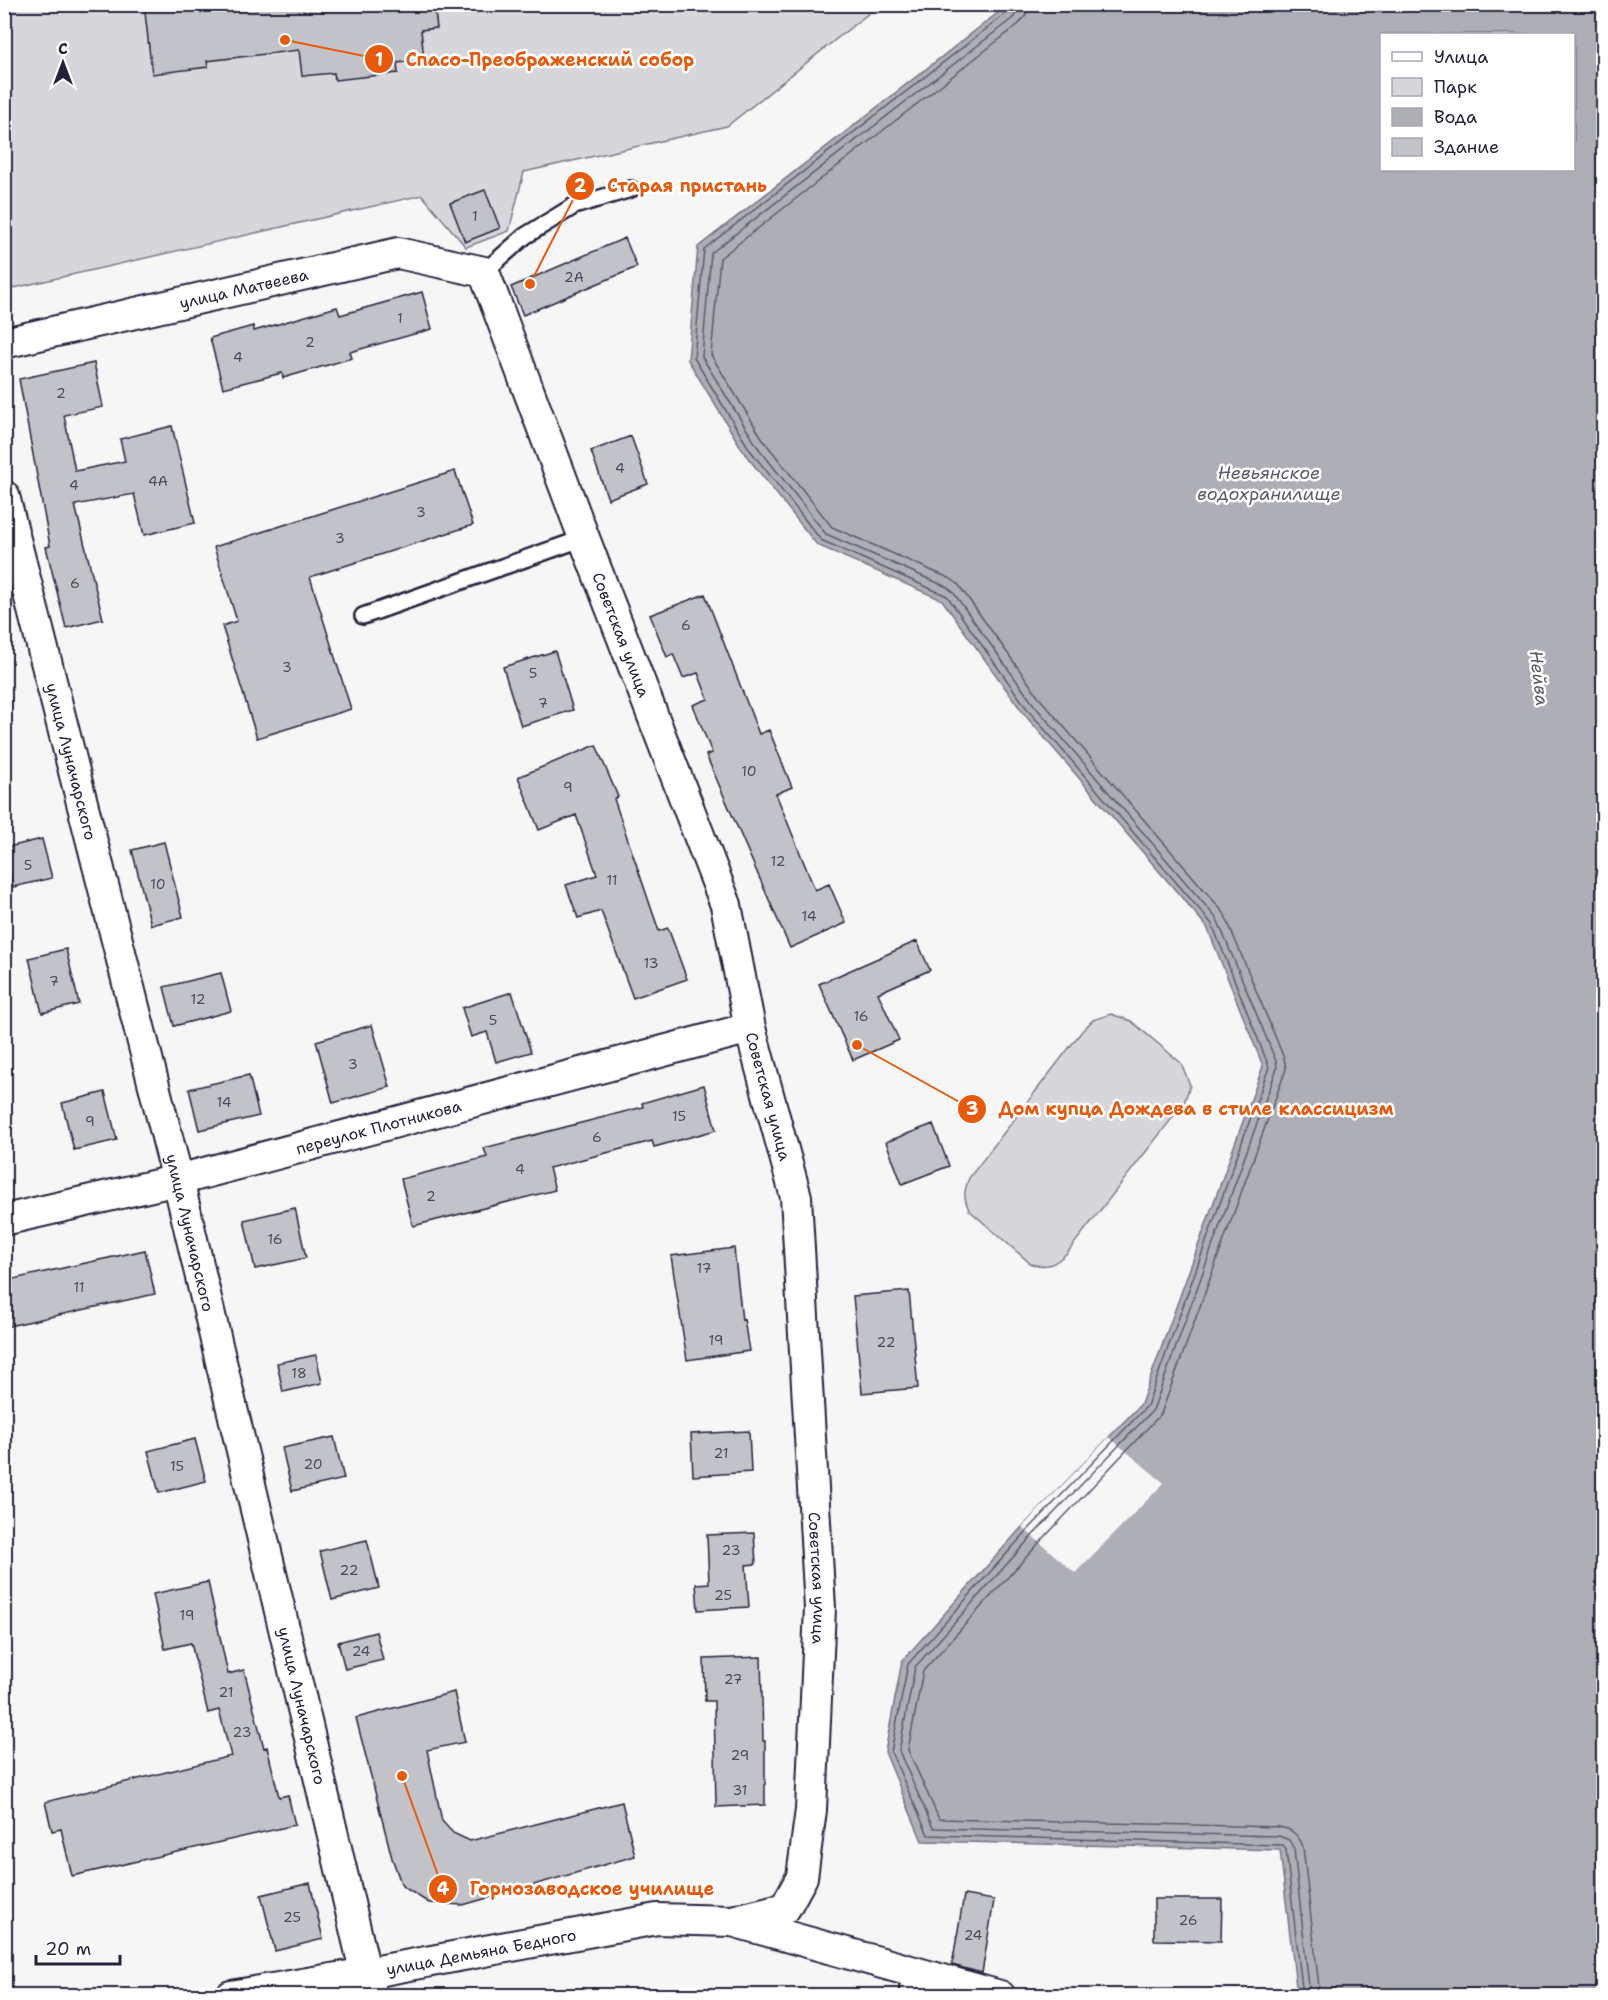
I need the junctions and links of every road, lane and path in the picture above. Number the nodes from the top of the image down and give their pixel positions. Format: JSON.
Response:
{"nodes":[{"id":1,"x":631,"y":189,"type":"dead end"},
{"id":2,"x":484,"y":272,"type":"junction"},
{"id":3,"x":4,"y":343,"type":"edge"},
{"id":4,"x":4,"y":496,"type":"edge"},
{"id":5,"x":584,"y":538,"type":"junction"},
{"id":6,"x":363,"y":616,"type":"dead end"},
{"id":7,"x":750,"y":1028,"type":"junction"},
{"id":8,"x":178,"y":1180,"type":"junction"},
{"id":9,"x":4,"y":1220,"type":"edge"},
{"id":10,"x":732,"y":1921,"type":"junction"},
{"id":11,"x":909,"y":1983,"type":"edge"},
{"id":12,"x":369,"y":1984,"type":"edge"},
{"id":13,"x":231,"y":1995,"type":"edge"},
{"id":14,"x":1000,"y":1995,"type":"edge"}],
"edges":[{"from":1,"to":2,"type":"lane"},
{"from":2,"to":3,"type":"street","name":"улица Матвеева"},
{"from":2,"to":5,"type":"street","name":"Советская улица"},
{"from":4,"to":8,"type":"street","name":"улица Луначарского"},
{"from":5,"to":6,"type":"lane"},
{"from":5,"to":7,"type":"street","name":"Советская улица"},
{"from":7,"to":8,"type":"street","name":"переулок Плотникова"},
{"from":7,"to":10,"type":"street","name":"Советская улица"},
{"from":8,"to":9,"type":"street","name":"переулок Плотникова"},
{"from":8,"to":12,"type":"street","name":"улица Луначарского"},
{"from":10,"to":11,"type":"street"},
{"from":10,"to":12,"type":"street","name":"улица Демьяна Бедного"},
{"from":11,"to":14,"type":"street"},
{"from":12,"to":13,"type":"street","name":"улица Демьяна Бедного"}]}
